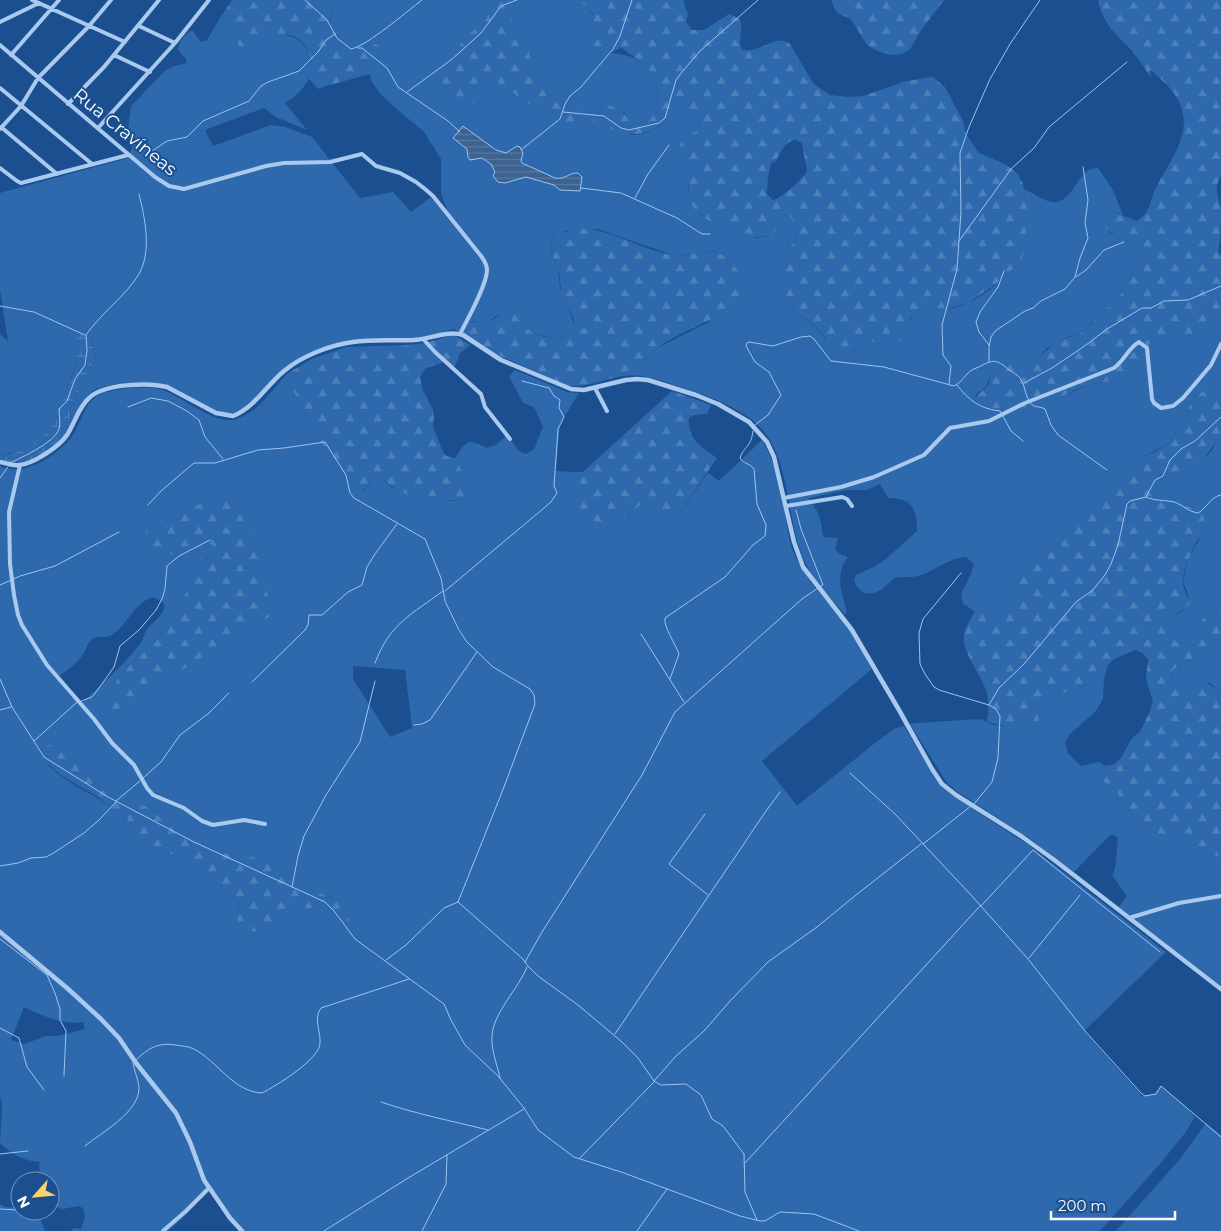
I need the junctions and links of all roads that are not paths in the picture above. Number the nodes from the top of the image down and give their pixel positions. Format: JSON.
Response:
{"nodes":[{"id":1,"x":32,"y":0,"type":"edge"},
{"id":2,"x":59,"y":0,"type":"edge"},
{"id":3,"x":111,"y":0,"type":"edge"},
{"id":4,"x":159,"y":0,"type":"edge"},
{"id":5,"x":209,"y":0,"type":"edge"},
{"id":6,"x":39,"y":3,"type":"junction"},
{"id":7,"x":52,"y":8,"type":"junction"},
{"id":8,"x":0,"y":22,"type":"edge"},
{"id":9,"x":89,"y":26,"type":"junction"},
{"id":10,"x":139,"y":26,"type":"junction"},
{"id":11,"x":125,"y":42,"type":"junction"},
{"id":12,"x":175,"y":43,"type":"junction"},
{"id":13,"x":0,"y":45,"type":"edge"},
{"id":14,"x":12,"y":55,"type":"junction"},
{"id":15,"x":114,"y":55,"type":"junction"},
{"id":16,"x":150,"y":72,"type":"junction"},
{"id":17,"x":38,"y":78,"type":"junction"},
{"id":18,"x":0,"y":88,"type":"edge"},
{"id":19,"x":68,"y":104,"type":"junction"},
{"id":20,"x":21,"y":106,"type":"junction"},
{"id":21,"x":0,"y":128,"type":"edge"},
{"id":22,"x":98,"y":128,"type":"junction"},
{"id":23,"x":128,"y":154,"type":"junction"},
{"id":24,"x":92,"y":164,"type":"junction"},
{"id":25,"x":0,"y":168,"type":"edge"},
{"id":26,"x":57,"y":174,"type":"junction"},
{"id":27,"x":460,"y":334,"type":"junction"},
{"id":28,"x":424,"y":340,"type":"junction"},
{"id":29,"x":1221,"y":344,"type":"edge"},
{"id":30,"x":595,"y":388,"type":"junction"},
{"id":31,"x":607,"y":411,"type":"dead end"},
{"id":32,"x":510,"y":439,"type":"dead end"},
{"id":33,"x":0,"y":462,"type":"edge"},
{"id":34,"x":20,"y":465,"type":"junction"},
{"id":35,"x":784,"y":498,"type":"junction"},
{"id":36,"x":786,"y":506,"type":"junction"},
{"id":37,"x":852,"y":506,"type":"dead end"},
{"id":38,"x":265,"y":824,"type":"dead end"},
{"id":39,"x":1221,"y":896,"type":"edge"},
{"id":40,"x":1129,"y":918,"type":"junction"},
{"id":41,"x":0,"y":932,"type":"edge"},
{"id":42,"x":1221,"y":989,"type":"edge"},
{"id":43,"x":209,"y":1188,"type":"junction"},
{"id":44,"x":164,"y":1231,"type":"edge"},
{"id":45,"x":242,"y":1231,"type":"edge"}],
"edges":[{"from":1,"to":6,"type":"street"},
{"from":2,"to":7,"type":"street"},
{"from":3,"to":9,"type":"street"},
{"from":4,"to":10,"type":"street"},
{"from":5,"to":12,"type":"street"},
{"from":6,"to":7,"type":"street"},
{"from":6,"to":8,"type":"street"},
{"from":7,"to":9,"type":"street"},
{"from":7,"to":14,"type":"street"},
{"from":9,"to":11,"type":"street"},
{"from":9,"to":17,"type":"street"},
{"from":10,"to":11,"type":"street"},
{"from":10,"to":12,"type":"street"},
{"from":11,"to":15,"type":"street"},
{"from":12,"to":16,"type":"street"},
{"from":13,"to":14,"type":"street","name":"Rua Cravíneas"},
{"from":14,"to":17,"type":"street","name":"Rua Cravíneas"},
{"from":15,"to":16,"type":"street"},
{"from":15,"to":19,"type":"street"},
{"from":16,"to":22,"type":"street"},
{"from":17,"to":19,"type":"street","name":"Rua Cravíneas"},
{"from":17,"to":20,"type":"street"},
{"from":18,"to":20,"type":"street"},
{"from":19,"to":22,"type":"street","name":"Rua Cravíneas"},
{"from":20,"to":21,"type":"street"},
{"from":20,"to":24,"type":"street"},
{"from":21,"to":26,"type":"street"},
{"from":22,"to":23,"type":"street","name":"Rua Cravíneas"},
{"from":23,"to":24,"type":"street"},
{"from":23,"to":27,"type":"street","name":"Rua Cravíneas"},
{"from":24,"to":26,"type":"street"},
{"from":25,"to":26,"type":"street"},
{"from":27,"to":28,"type":"street"},
{"from":27,"to":30,"type":"street"},
{"from":28,"to":32,"type":"street"},
{"from":28,"to":34,"type":"street"},
{"from":29,"to":35,"type":"street"},
{"from":30,"to":31,"type":"street"},
{"from":30,"to":35,"type":"street"},
{"from":33,"to":34,"type":"street"},
{"from":34,"to":38,"type":"street"},
{"from":35,"to":36,"type":"street"},
{"from":36,"to":37,"type":"street"},
{"from":36,"to":40,"type":"street"},
{"from":39,"to":40,"type":"street"},
{"from":40,"to":42,"type":"street"},
{"from":41,"to":43,"type":"street"},
{"from":43,"to":44,"type":"street"},
{"from":43,"to":45,"type":"street"}]}
